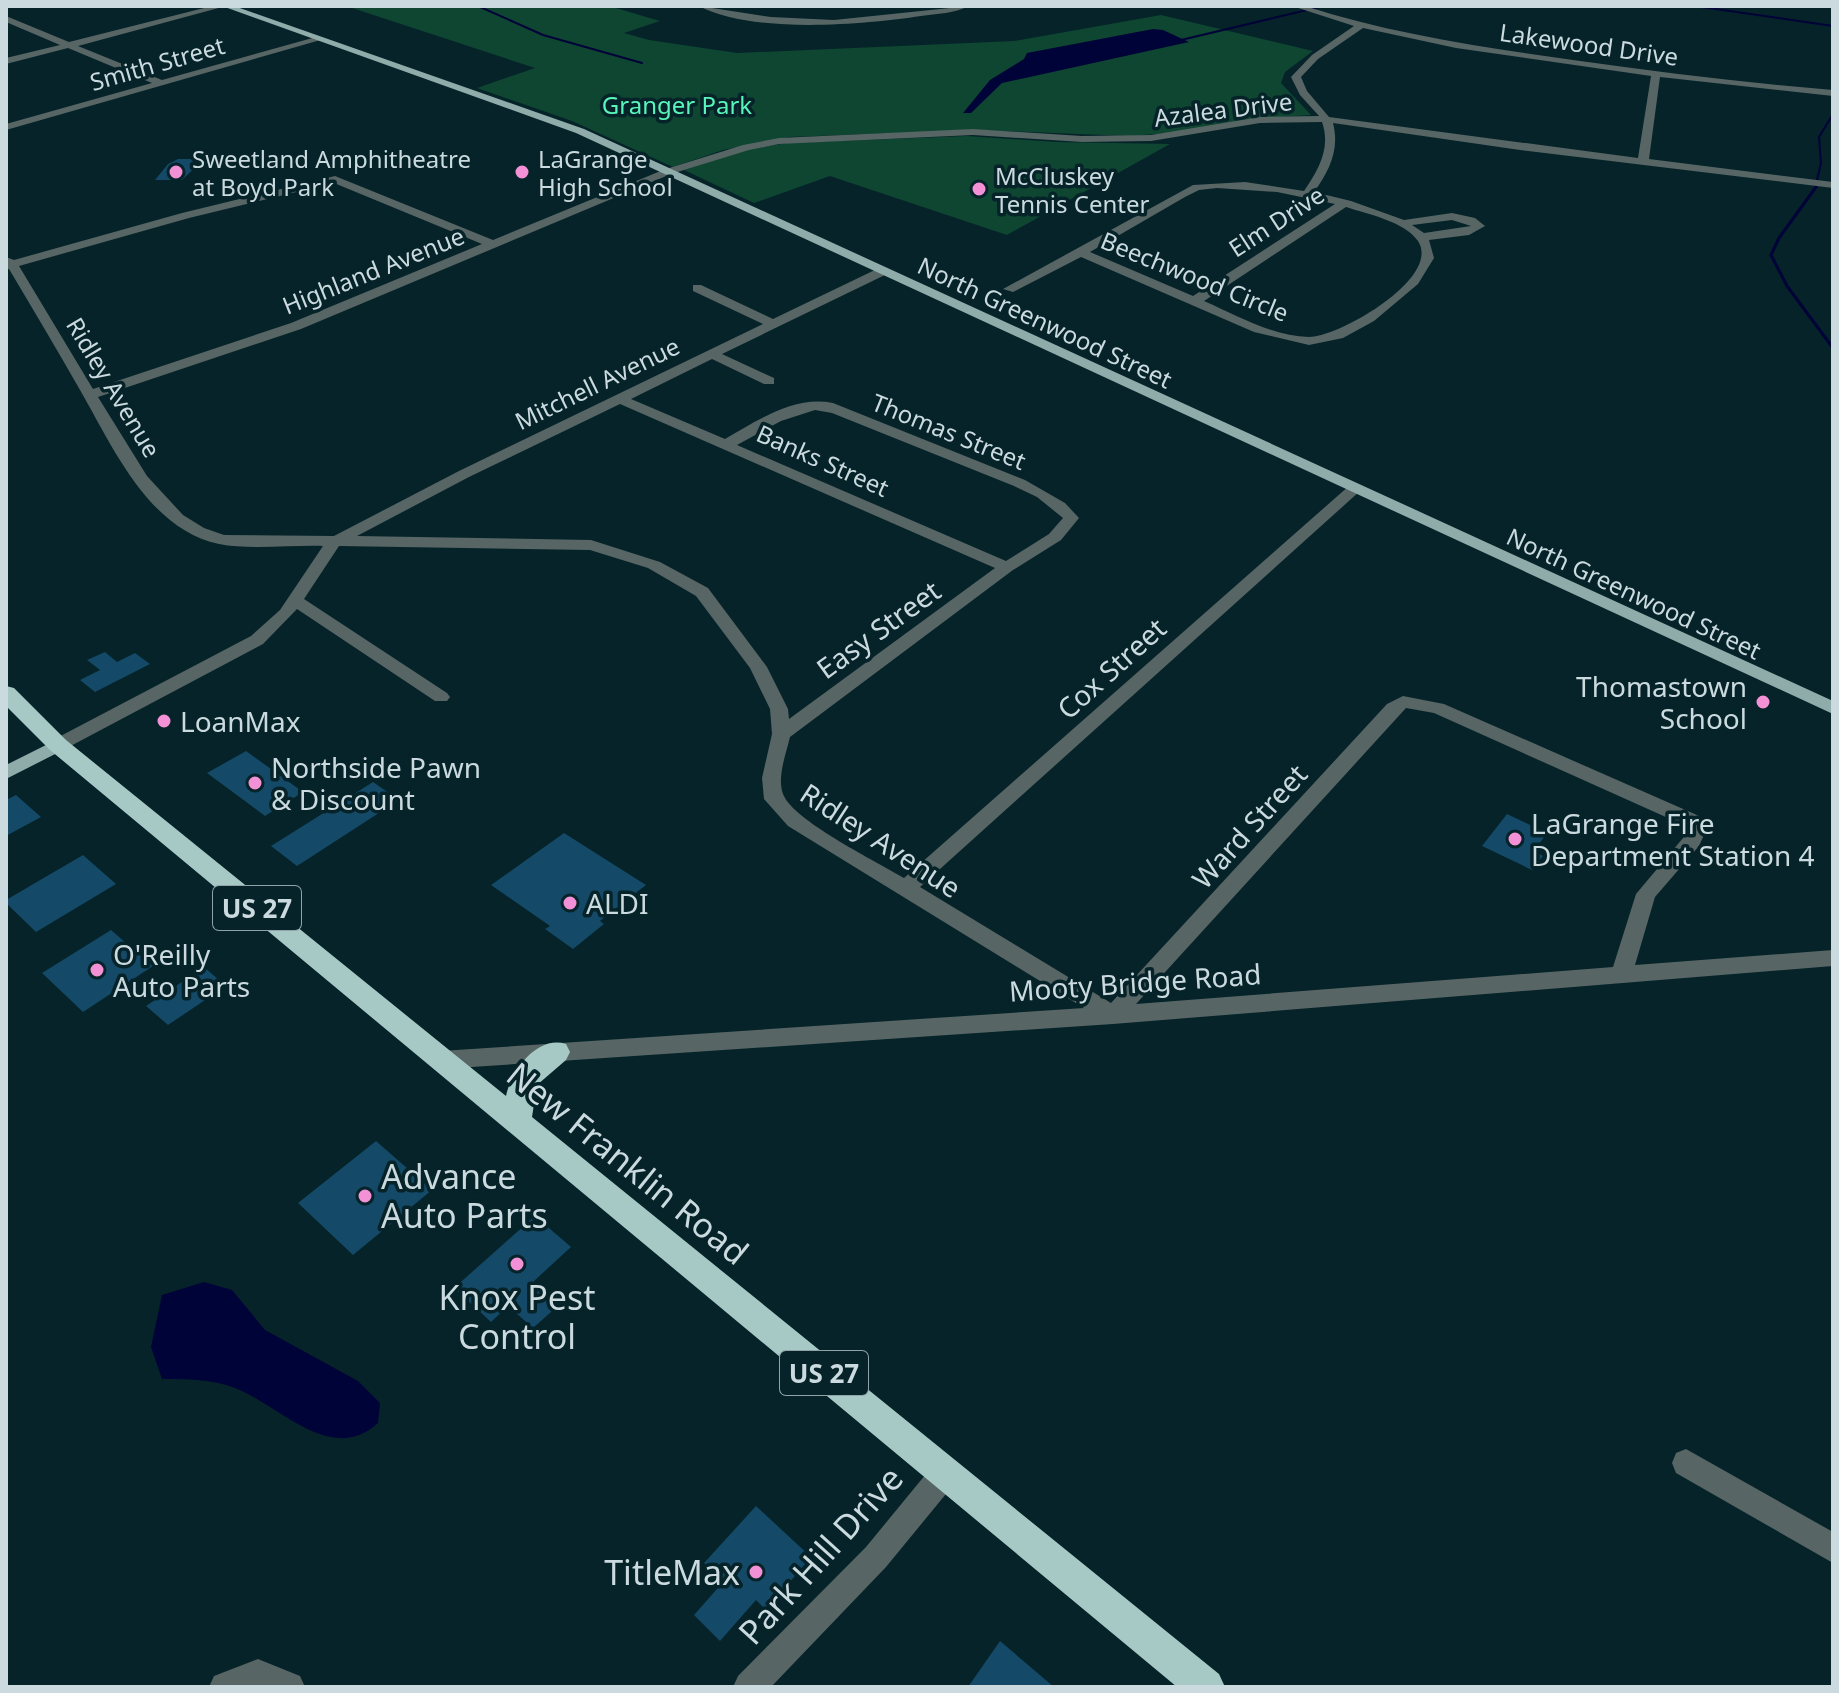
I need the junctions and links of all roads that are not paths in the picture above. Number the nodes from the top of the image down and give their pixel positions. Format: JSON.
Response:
{"nodes":[{"id":1,"x":224,"y":6,"type":"edge"},
{"id":2,"x":703,"y":6,"type":"edge"},
{"id":3,"x":965,"y":6,"type":"edge"},
{"id":4,"x":1296,"y":6,"type":"edge"},
{"id":5,"x":6,"y":19,"type":"edge"},
{"id":6,"x":1362,"y":25,"type":"junction"},
{"id":7,"x":319,"y":39,"type":"junction"},
{"id":8,"x":68,"y":45,"type":"junction"},
{"id":9,"x":6,"y":61,"type":"edge"},
{"id":10,"x":1656,"y":74,"type":"junction"},
{"id":11,"x":160,"y":83,"type":"junction"},
{"id":12,"x":1833,"y":93,"type":"edge"},
{"id":13,"x":1325,"y":119,"type":"junction"},
{"id":14,"x":6,"y":127,"type":"edge"},
{"id":15,"x":1643,"y":161,"type":"junction"},
{"id":16,"x":667,"y":172,"type":"junction"},
{"id":17,"x":1833,"y":185,"type":"edge"},
{"id":18,"x":1307,"y":195,"type":"junction"},
{"id":19,"x":1344,"y":203,"type":"junction"},
{"id":20,"x":1402,"y":224,"type":"junction"},
{"id":21,"x":1421,"y":237,"type":"junction"},
{"id":22,"x":494,"y":245,"type":"junction"},
{"id":23,"x":1082,"y":253,"type":"junction"},
{"id":24,"x":8,"y":264,"type":"edge"},
{"id":25,"x":883,"y":271,"type":"junction"},
{"id":26,"x":697,"y":288,"type":"dead end"},
{"id":27,"x":1009,"y":289,"type":"dead end"},
{"id":28,"x":1193,"y":302,"type":"junction"},
{"id":29,"x":774,"y":325,"type":"junction"},
{"id":30,"x":712,"y":354,"type":"junction"},
{"id":31,"x":769,"y":381,"type":"dead end"},
{"id":32,"x":90,"y":395,"type":"junction"},
{"id":33,"x":620,"y":399,"type":"junction"},
{"id":34,"x":728,"y":444,"type":"junction"},
{"id":35,"x":1355,"y":488,"type":"junction"},
{"id":36,"x":333,"y":543,"type":"junction"},
{"id":37,"x":1007,"y":567,"type":"junction"},
{"id":38,"x":294,"y":600,"type":"junction"},
{"id":39,"x":6,"y":693,"type":"edge"},
{"id":40,"x":441,"y":697,"type":"dead end"},
{"id":41,"x":1833,"y":708,"type":"edge"},
{"id":42,"x":781,"y":734,"type":"junction"},
{"id":43,"x":58,"y":745,"type":"junction"},
{"id":44,"x":6,"y":773,"type":"edge"},
{"id":45,"x":905,"y":889,"type":"junction"},
{"id":46,"x":1833,"y":958,"type":"edge"},
{"id":47,"x":1622,"y":972,"type":"junction"},
{"id":48,"x":1113,"y":1015,"type":"junction"},
{"id":49,"x":556,"y":1052,"type":"junction"},
{"id":50,"x":441,"y":1060,"type":"junction"},
{"id":51,"x":518,"y":1123,"type":"junction"},
{"id":52,"x":1686,"y":1463,"type":"dead end"},
{"id":53,"x":945,"y":1473,"type":"junction"},
{"id":54,"x":1833,"y":1548,"type":"edge"},
{"id":55,"x":225,"y":1687,"type":"edge"},
{"id":56,"x":289,"y":1687,"type":"edge"},
{"id":57,"x":749,"y":1687,"type":"edge"},
{"id":58,"x":1206,"y":1687,"type":"edge"}],
"edges":[{"from":1,"to":7,"type":"main road","name":"North Greenwood Street"},
{"from":1,"to":8,"type":"street"},
{"from":2,"to":3,"type":"street"},
{"from":4,"to":6,"type":"street","name":"Lakewood Drive"},
{"from":5,"to":8,"type":"street"},
{"from":6,"to":10,"type":"street","name":"Lakewood Drive"},
{"from":6,"to":13,"type":"street"},
{"from":7,"to":11,"type":"street","name":"Smith Street"},
{"from":7,"to":16,"type":"main road","name":"North Greenwood Street"},
{"from":8,"to":9,"type":"street"},
{"from":8,"to":11,"type":"street"},
{"from":10,"to":12,"type":"street","name":"Lakewood Drive"},
{"from":10,"to":15,"type":"street"},
{"from":11,"to":14,"type":"street","name":"Smith Street"},
{"from":13,"to":15,"type":"street","name":"Azalea Drive"},
{"from":13,"to":16,"type":"street","name":"Azalea Drive"},
{"from":13,"to":18,"type":"street"},
{"from":15,"to":17,"type":"street","name":"Azalea Drive"},
{"from":16,"to":22,"type":"street","name":"Highland Avenue"},
{"from":16,"to":25,"type":"main road","name":"North Greenwood Street"},
{"from":18,"to":19,"type":"street","name":"Beechwood Circle"},
{"from":18,"to":23,"type":"street","name":"Beechwood Circle"},
{"from":19,"to":20,"type":"street","name":"Beechwood Circle"},
{"from":19,"to":28,"type":"street","name":"Elm Drive"},
{"from":20,"to":21,"type":"street","name":"Beechwood Circle"},
{"from":20,"to":21,"type":"street","name":"Beechwood Circle"},
{"from":21,"to":28,"type":"street","name":"Beechwood Circle"},
{"from":22,"to":24,"type":"street"},
{"from":22,"to":32,"type":"street","name":"Highland Avenue"},
{"from":23,"to":27,"type":"street","name":"Beechwood Circle"},
{"from":23,"to":28,"type":"street","name":"Beechwood Circle"},
{"from":24,"to":32,"type":"street","name":"Ridley Avenue"},
{"from":25,"to":29,"type":"street","name":"Mitchell Avenue"},
{"from":25,"to":35,"type":"main road","name":"North Greenwood Street"},
{"from":26,"to":29,"type":"street"},
{"from":29,"to":30,"type":"street","name":"Mitchell Avenue"},
{"from":30,"to":31,"type":"street"},
{"from":30,"to":33,"type":"street","name":"Mitchell Avenue"},
{"from":32,"to":36,"type":"street","name":"Ridley Avenue"},
{"from":33,"to":34,"type":"street","name":"Banks Street"},
{"from":33,"to":36,"type":"street","name":"Mitchell Avenue"},
{"from":34,"to":37,"type":"street","name":"Banks Street"},
{"from":34,"to":37,"type":"street","name":"Thomas Street"},
{"from":35,"to":41,"type":"main road","name":"North Greenwood Street"},
{"from":35,"to":45,"type":"street","name":"Cox Street"},
{"from":36,"to":38,"type":"street"},
{"from":36,"to":42,"type":"street","name":"Ridley Avenue"},
{"from":37,"to":42,"type":"street","name":"Easy Street"},
{"from":38,"to":40,"type":"street"},
{"from":38,"to":43,"type":"street"},
{"from":39,"to":43,"type":"highway","name":"New Franklin Road","number":"US 27"},
{"from":42,"to":45,"type":"street","name":"Ridley Avenue"},
{"from":43,"to":44,"type":"main road"},
{"from":43,"to":50,"type":"highway","name":"New Franklin Road","number":"US 27"},
{"from":45,"to":48,"type":"street","name":"Ridley Avenue"},
{"from":46,"to":47,"type":"street","name":"Mooty Bridge Road"},
{"from":47,"to":48,"type":"street","name":"Mooty Bridge Road"},
{"from":47,"to":48,"type":"street","name":"Ward Street"},
{"from":48,"to":49,"type":"street","name":"Mooty Bridge Road"},
{"from":49,"to":50,"type":"street","name":"Mooty Bridge Road"},
{"from":49,"to":51,"type":"highway"},
{"from":50,"to":51,"type":"highway","name":"New Franklin Road","number":"US 27"},
{"from":51,"to":53,"type":"highway","name":"New Franklin Road","number":"US 27"},
{"from":52,"to":54,"type":"street"},
{"from":53,"to":57,"type":"street","name":"Park Hill Drive"},
{"from":53,"to":58,"type":"highway","name":"New Franklin Road","number":"US 27"},
{"from":55,"to":56,"type":"street"}]}
